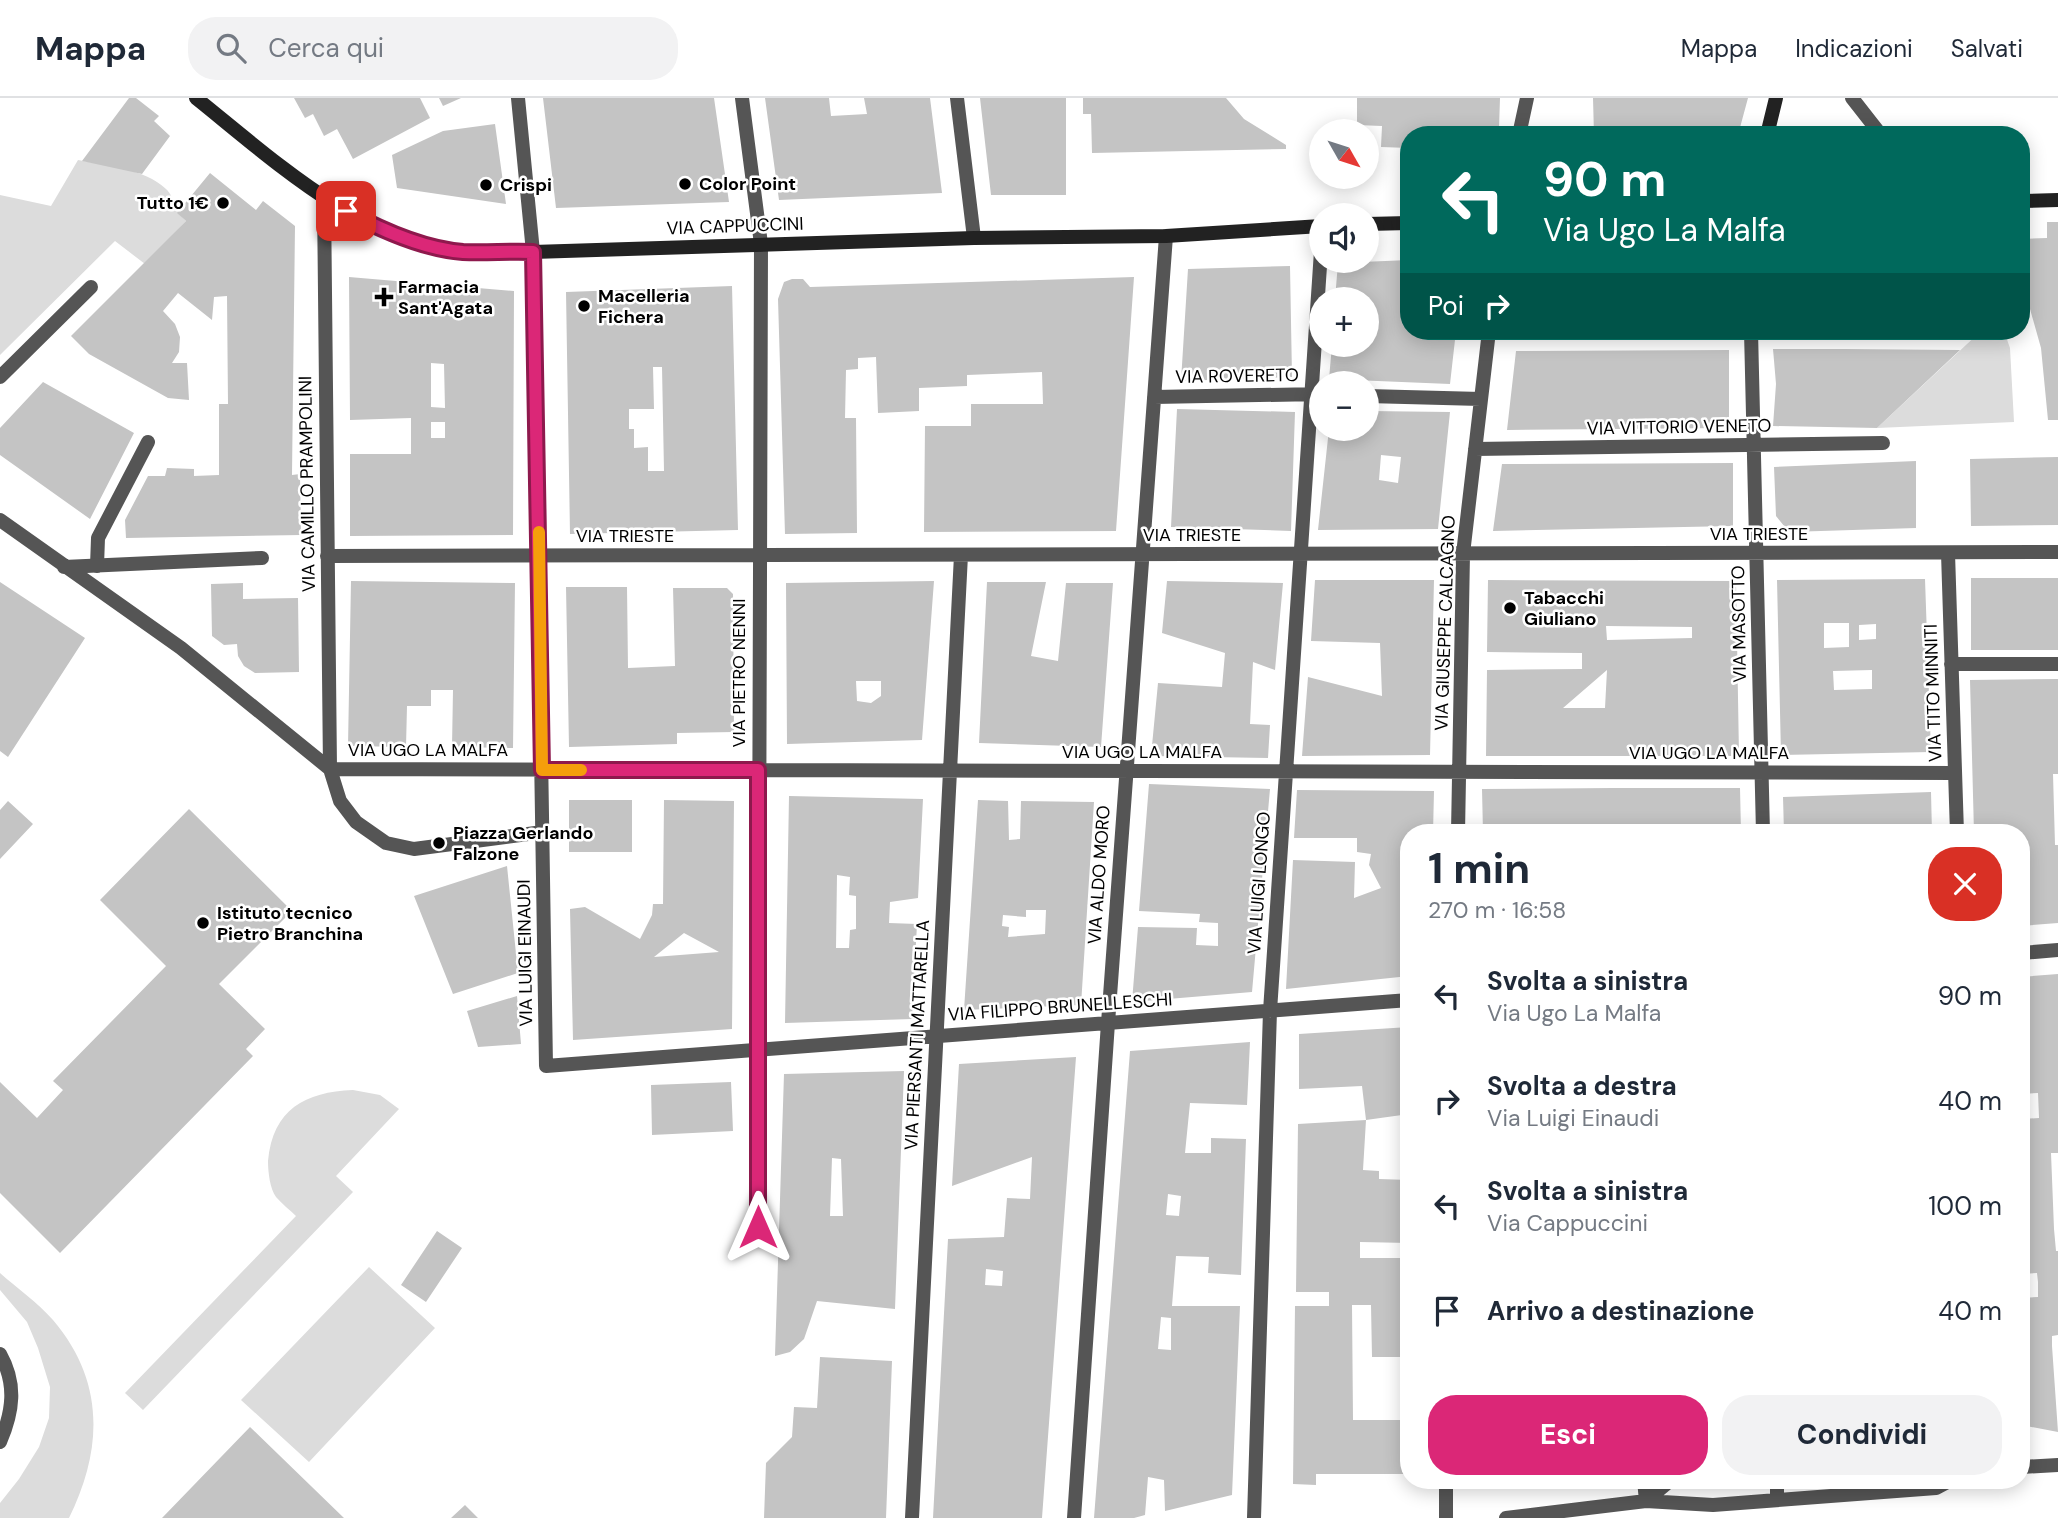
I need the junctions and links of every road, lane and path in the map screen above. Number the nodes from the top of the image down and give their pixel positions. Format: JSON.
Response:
{"nodes":[{"id":1,"x":196,"y":98,"type":"edge"},
{"id":2,"x":518,"y":98,"type":"edge"},
{"id":3,"x":742,"y":98,"type":"edge"},
{"id":4,"x":957,"y":98,"type":"edge"},
{"id":5,"x":1527,"y":98,"type":"edge"},
{"id":6,"x":1776,"y":98,"type":"edge"},
{"id":7,"x":1852,"y":98,"type":"edge"},
{"id":8,"x":1522,"y":126,"type":"edge"},
{"id":9,"x":1769,"y":126,"type":"edge"},
{"id":10,"x":1874,"y":126,"type":"edge"},
{"id":11,"x":324,"y":198,"type":"junction"},
{"id":12,"x":2058,"y":200,"type":"edge"},
{"id":13,"x":2030,"y":201,"type":"edge"},
{"id":14,"x":1400,"y":223,"type":"edge"},
{"id":15,"x":1379,"y":224,"type":"edge"},
{"id":16,"x":1309,"y":227,"type":"edge"},
{"id":17,"x":1166,"y":236,"type":"junction"},
{"id":18,"x":974,"y":238,"type":"junction"},
{"id":19,"x":761,"y":244,"type":"junction"},
{"id":20,"x":533,"y":252,"type":"junction"},
{"id":21,"x":1320,"y":273,"type":"edge"},
{"id":22,"x":91,"y":287,"type":"dead end"},
{"id":23,"x":1488,"y":340,"type":"edge"},
{"id":24,"x":1751,"y":340,"type":"edge"},
{"id":25,"x":1318,"y":371,"type":"edge"},
{"id":26,"x":0,"y":377,"type":"edge"},
{"id":27,"x":1309,"y":394,"type":"edge"},
{"id":28,"x":1379,"y":396,"type":"edge"},
{"id":29,"x":1154,"y":397,"type":"junction"},
{"id":30,"x":1481,"y":399,"type":"junction"},
{"id":31,"x":1312,"y":441,"type":"edge"},
{"id":32,"x":148,"y":442,"type":"dead end"},
{"id":33,"x":1883,"y":443,"type":"dead end"},
{"id":34,"x":1754,"y":445,"type":"junction"},
{"id":35,"x":1475,"y":449,"type":"junction"},
{"id":36,"x":0,"y":520,"type":"edge"},
{"id":37,"x":2058,"y":552,"type":"edge"},
{"id":38,"x":1756,"y":553,"type":"junction"},
{"id":39,"x":1948,"y":553,"type":"junction"},
{"id":40,"x":1142,"y":554,"type":"junction"},
{"id":41,"x":1301,"y":554,"type":"junction"},
{"id":42,"x":1463,"y":554,"type":"junction"},
{"id":43,"x":539,"y":555,"type":"junction"},
{"id":44,"x":759,"y":555,"type":"junction"},
{"id":45,"x":961,"y":555,"type":"junction"},
{"id":46,"x":327,"y":556,"type":"junction"},
{"id":47,"x":262,"y":558,"type":"dead end"},
{"id":48,"x":97,"y":565,"type":"junction"},
{"id":49,"x":64,"y":567,"type":"junction"},
{"id":50,"x":1951,"y":664,"type":"junction"},
{"id":51,"x":2058,"y":664,"type":"edge"},
{"id":52,"x":330,"y":769,"type":"junction"},
{"id":53,"x":542,"y":770,"type":"junction"},
{"id":54,"x":758,"y":770,"type":"junction"},
{"id":55,"x":950,"y":770,"type":"junction"},
{"id":56,"x":1126,"y":771,"type":"junction"},
{"id":57,"x":1286,"y":771,"type":"junction"},
{"id":58,"x":1459,"y":771,"type":"junction"},
{"id":59,"x":1762,"y":772,"type":"junction"},
{"id":60,"x":1955,"y":773,"type":"junction"},
{"id":61,"x":1458,"y":824,"type":"edge"},
{"id":62,"x":1763,"y":824,"type":"edge"},
{"id":63,"x":1957,"y":824,"type":"edge"},
{"id":64,"x":543,"y":832,"type":"junction"},
{"id":65,"x":2058,"y":950,"type":"edge"},
{"id":66,"x":2030,"y":952,"type":"edge"},
{"id":67,"x":1400,"y":1001,"type":"edge"},
{"id":68,"x":1270,"y":1011,"type":"junction"},
{"id":69,"x":1108,"y":1023,"type":"junction"},
{"id":70,"x":936,"y":1036,"type":"junction"},
{"id":71,"x":759,"y":1050,"type":"junction"},
{"id":72,"x":546,"y":1066,"type":"joint"},
{"id":73,"x":758,"y":1227,"type":"dead end"},
{"id":74,"x":0,"y":1354,"type":"edge"},
{"id":75,"x":0,"y":1443,"type":"edge"},
{"id":76,"x":2058,"y":1465,"type":"edge"},
{"id":77,"x":2030,"y":1467,"type":"edge"},
{"id":78,"x":1446,"y":1489,"type":"edge"},
{"id":79,"x":1645,"y":1489,"type":"edge"},
{"id":80,"x":1660,"y":1489,"type":"edge"},
{"id":81,"x":1777,"y":1489,"type":"edge"},
{"id":82,"x":1922,"y":1489,"type":"edge"},
{"id":83,"x":1777,"y":1499,"type":"junction"},
{"id":84,"x":1646,"y":1501,"type":"junction"},
{"id":85,"x":1712,"y":1511,"type":"edge"},
{"id":86,"x":1622,"y":1512,"type":"edge"},
{"id":87,"x":912,"y":1518,"type":"edge"},
{"id":88,"x":1074,"y":1518,"type":"edge"},
{"id":89,"x":1254,"y":1518,"type":"edge"},
{"id":90,"x":1446,"y":1518,"type":"edge"},
{"id":91,"x":1506,"y":1518,"type":"edge"}],
"edges":[{"from":1,"to":11,"type":"street","name":"VIA CAPPUCCINI"},
{"from":2,"to":20,"type":"street","name":"VIA LUIGI EINAUDI"},
{"from":3,"to":19,"type":"street","name":"VIA PIETRO NENNI"},
{"from":4,"to":18,"type":"street"},
{"from":5,"to":8,"type":"street"},
{"from":6,"to":9,"type":"street"},
{"from":7,"to":10,"type":"street"},
{"from":11,"to":20,"type":"street","name":"VIA CAPPUCCINI"},
{"from":11,"to":46,"type":"street","name":"VIA CAMILLO PRAMPOLINI"},
{"from":12,"to":13,"type":"street"},
{"from":14,"to":15,"type":"street"},
{"from":16,"to":17,"type":"street","name":"VIA CAPPUCCINI"},
{"from":17,"to":18,"type":"street","name":"VIA CAPPUCCINI"},
{"from":17,"to":29,"type":"street","name":"VIA ALDO MORO"},
{"from":18,"to":19,"type":"street","name":"VIA CAPPUCCINI"},
{"from":19,"to":20,"type":"street","name":"VIA CAPPUCCINI"},
{"from":19,"to":44,"type":"street","name":"VIA PIETRO NENNI"},
{"from":20,"to":43,"type":"street","name":"VIA LUIGI EINAUDI"},
{"from":21,"to":25,"type":"street","name":"VIA LUIGI LONGO"},
{"from":22,"to":26,"type":"street"},
{"from":23,"to":30,"type":"street","name":"VIA GIUSEPPE CALCAGNO"},
{"from":24,"to":34,"type":"street","name":"VIA MASOTTO"},
{"from":27,"to":29,"type":"street","name":"VIA ROVERETO"},
{"from":28,"to":30,"type":"street"},
{"from":29,"to":40,"type":"street","name":"VIA ALDO MORO"},
{"from":30,"to":35,"type":"street","name":"VIA GIUSEPPE CALCAGNO"},
{"from":31,"to":41,"type":"street","name":"VIA LUIGI LONGO"},
{"from":32,"to":48,"type":"street"},
{"from":33,"to":34,"type":"street","name":"VIA VITTORIO VENETO"},
{"from":34,"to":35,"type":"street","name":"VIA VITTORIO VENETO"},
{"from":34,"to":38,"type":"street","name":"VIA MASOTTO"},
{"from":35,"to":42,"type":"street","name":"VIA GIUSEPPE CALCAGNO"},
{"from":36,"to":49,"type":"street"},
{"from":37,"to":39,"type":"street","name":"VIA TRIESTE"},
{"from":38,"to":39,"type":"street","name":"VIA TRIESTE"},
{"from":38,"to":42,"type":"street","name":"VIA TRIESTE"},
{"from":38,"to":59,"type":"street","name":"VIA MASOTTO"},
{"from":39,"to":50,"type":"street","name":"VIA TITO MINNITI"},
{"from":40,"to":41,"type":"street","name":"VIA TRIESTE"},
{"from":40,"to":45,"type":"street","name":"VIA TRIESTE"},
{"from":40,"to":56,"type":"street","name":"VIA ALDO MORO"},
{"from":41,"to":42,"type":"street","name":"VIA TRIESTE"},
{"from":41,"to":57,"type":"street","name":"VIA LUIGI LONGO"},
{"from":42,"to":58,"type":"street","name":"VIA GIUSEPPE CALCAGNO"},
{"from":43,"to":44,"type":"street","name":"VIA TRIESTE"},
{"from":43,"to":46,"type":"street","name":"VIA TRIESTE"},
{"from":43,"to":53,"type":"street","name":"VIA LUIGI EINAUDI"},
{"from":44,"to":45,"type":"street","name":"VIA TRIESTE"},
{"from":44,"to":54,"type":"street","name":"VIA PIETRO NENNI"},
{"from":45,"to":55,"type":"street","name":"VIA PIERSANTI MATTARELLA"},
{"from":46,"to":52,"type":"street","name":"VIA CAMILLO PRAMPOLINI"},
{"from":47,"to":48,"type":"street"},
{"from":48,"to":49,"type":"street"},
{"from":49,"to":52,"type":"street"},
{"from":50,"to":51,"type":"street"},
{"from":50,"to":60,"type":"street","name":"VIA TITO MINNITI"},
{"from":52,"to":53,"type":"street","name":"VIA UGO LA MALFA"},
{"from":52,"to":64,"type":"street","name":"VIA CAMILLO PRAMPOLINI"},
{"from":53,"to":54,"type":"street","name":"VIA UGO LA MALFA"},
{"from":53,"to":64,"type":"street","name":"VIA LUIGI EINAUDI"},
{"from":54,"to":55,"type":"street","name":"VIA UGO LA MALFA"},
{"from":54,"to":71,"type":"street","name":"VIA PIETRO NENNI"},
{"from":55,"to":56,"type":"street","name":"VIA UGO LA MALFA"},
{"from":55,"to":70,"type":"street","name":"VIA PIERSANTI MATTARELLA"},
{"from":56,"to":57,"type":"street","name":"VIA UGO LA MALFA"},
{"from":56,"to":69,"type":"street","name":"VIA ALDO MORO"},
{"from":57,"to":58,"type":"street","name":"VIA UGO LA MALFA"},
{"from":57,"to":68,"type":"street","name":"VIA LUIGI LONGO"},
{"from":58,"to":59,"type":"street","name":"VIA UGO LA MALFA"},
{"from":58,"to":61,"type":"street","name":"VIA GIUSEPPE CALCAGNO"},
{"from":59,"to":60,"type":"street","name":"VIA UGO LA MALFA"},
{"from":59,"to":62,"type":"street","name":"VIA MASOTTO"},
{"from":60,"to":63,"type":"street","name":"VIA TITO MINNITI"},
{"from":64,"to":72,"type":"street","name":"VIA LUIGI EINAUDI"},
{"from":65,"to":66,"type":"street"},
{"from":67,"to":68,"type":"street","name":"VIA FILIPPO BRUNELLESCHI"},
{"from":68,"to":69,"type":"street","name":"VIA FILIPPO BRUNELLESCHI"},
{"from":68,"to":89,"type":"street","name":"VIA LUIGI LONGO"},
{"from":69,"to":70,"type":"street","name":"VIA FILIPPO BRUNELLESCHI"},
{"from":69,"to":88,"type":"street","name":"VIA ALDO MORO"},
{"from":70,"to":71,"type":"street","name":"VIA FILIPPO BRUNELLESCHI"},
{"from":70,"to":87,"type":"street","name":"VIA PIERSANTI MATTARELLA"},
{"from":71,"to":72,"type":"street","name":"VIA FILIPPO BRUNELLESCHI"},
{"from":71,"to":73,"type":"street","name":"VIA PIETRO NENNI"},
{"from":74,"to":75,"type":"street"},
{"from":76,"to":77,"type":"street"},
{"from":78,"to":90,"type":"street"},
{"from":79,"to":84,"type":"street"},
{"from":80,"to":84,"type":"street"},
{"from":81,"to":83,"type":"street"},
{"from":82,"to":83,"type":"street"},
{"from":83,"to":85,"type":"street"},
{"from":84,"to":85,"type":"street"},
{"from":84,"to":86,"type":"street"},
{"from":86,"to":91,"type":"street"}]}
